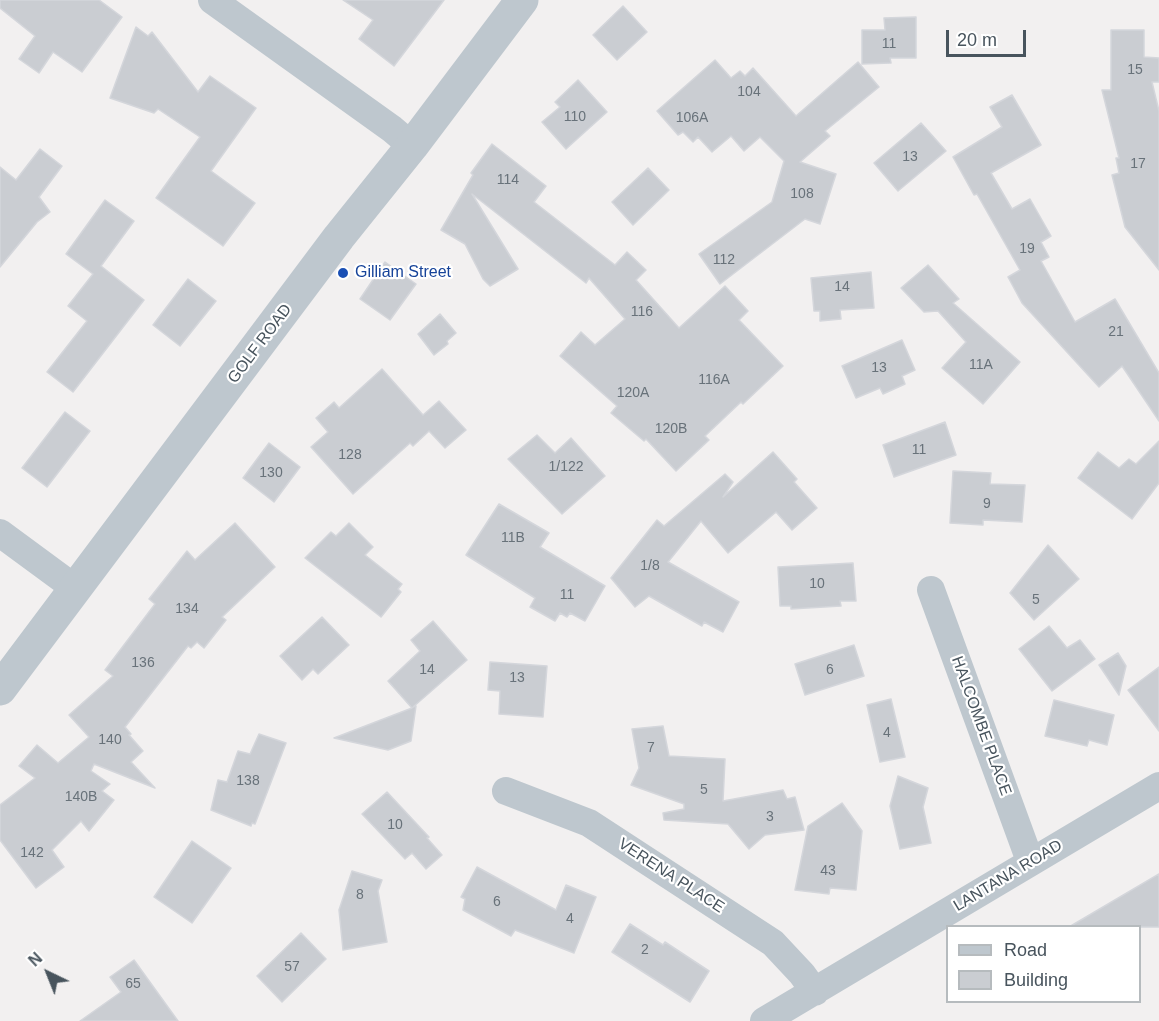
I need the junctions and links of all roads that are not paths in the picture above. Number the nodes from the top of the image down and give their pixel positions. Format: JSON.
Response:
{"nodes":[{"id":1,"x":212,"y":0,"type":"edge"},
{"id":2,"x":522,"y":0,"type":"edge"},
{"id":3,"x":412,"y":146,"type":"junction"},
{"id":4,"x":0,"y":533,"type":"edge"},
{"id":5,"x":76,"y":589,"type":"junction"},
{"id":6,"x":931,"y":590,"type":"dead end"},
{"id":7,"x":0,"y":689,"type":"edge"},
{"id":8,"x":1159,"y":786,"type":"edge"},
{"id":9,"x":506,"y":791,"type":"dead end"},
{"id":10,"x":1030,"y":861,"type":"junction"},
{"id":11,"x":815,"y":992,"type":"junction"},
{"id":12,"x":764,"y":1021,"type":"edge"}],
"edges":[{"from":1,"to":3,"type":"street"},
{"from":2,"to":3,"type":"street","name":"GOLF ROAD"},
{"from":3,"to":5,"type":"street","name":"GOLF ROAD"},
{"from":4,"to":5,"type":"street"},
{"from":5,"to":7,"type":"street","name":"GOLF ROAD"},
{"from":6,"to":10,"type":"street","name":"HALCOMBE PLACE"},
{"from":8,"to":10,"type":"street","name":"LANTANA ROAD"},
{"from":9,"to":11,"type":"street","name":"VERENA PLACE"},
{"from":10,"to":11,"type":"street","name":"LANTANA ROAD"},
{"from":11,"to":12,"type":"street","name":"LANTANA ROAD"}]}
